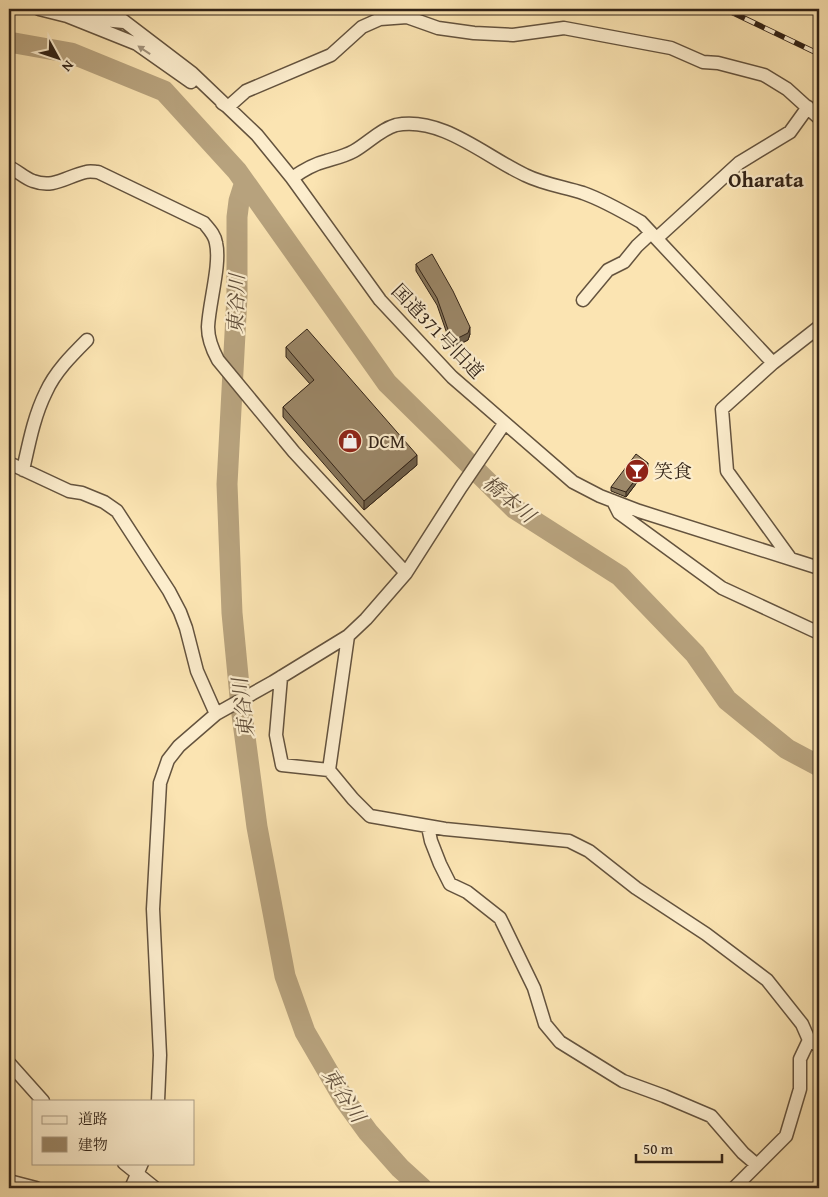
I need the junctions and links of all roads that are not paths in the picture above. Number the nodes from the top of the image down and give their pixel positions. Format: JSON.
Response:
{"nodes":[{"id":1,"x":39,"y":9,"type":"edge"},
{"id":2,"x":78,"y":9,"type":"edge"},
{"id":3,"x":108,"y":9,"type":"edge"},
{"id":4,"x":67,"y":16,"type":"junction"},
{"id":5,"x":127,"y":23,"type":"junction"},
{"id":6,"x":228,"y":107,"type":"junction"},
{"id":7,"x":808,"y":107,"type":"junction"},
{"id":8,"x":819,"y":118,"type":"edge"},
{"id":9,"x":9,"y":167,"type":"edge"},
{"id":10,"x":292,"y":178,"type":"junction"},
{"id":11,"x":654,"y":235,"type":"junction"},
{"id":12,"x":583,"y":300,"type":"dead end"},
{"id":13,"x":819,"y":327,"type":"edge"},
{"id":14,"x":86,"y":340,"type":"dead end"},
{"id":15,"x":773,"y":363,"type":"junction"},
{"id":16,"x":504,"y":424,"type":"junction"},
{"id":17,"x":9,"y":463,"type":"edge"},
{"id":18,"x":23,"y":470,"type":"junction"},
{"id":19,"x":613,"y":501,"type":"junction"},
{"id":20,"x":790,"y":558,"type":"junction"},
{"id":21,"x":819,"y":568,"type":"edge"},
{"id":22,"x":406,"y":573,"type":"junction"},
{"id":23,"x":819,"y":633,"type":"edge"},
{"id":24,"x":348,"y":636,"type":"junction"},
{"id":25,"x":277,"y":680,"type":"junction"},
{"id":26,"x":222,"y":711,"type":"junction"},
{"id":27,"x":329,"y":770,"type":"junction"},
{"id":28,"x":428,"y":826,"type":"junction"},
{"id":29,"x":814,"y":1043,"type":"edge"},
{"id":30,"x":9,"y":1063,"type":"edge"},
{"id":31,"x":42,"y":1100,"type":"edge"},
{"id":32,"x":158,"y":1100,"type":"edge"},
{"id":33,"x":127,"y":1164,"type":"edge"},
{"id":34,"x":757,"y":1165,"type":"junction"},
{"id":35,"x":140,"y":1168,"type":"edge"},
{"id":36,"x":9,"y":1181,"type":"edge"},
{"id":37,"x":36,"y":1188,"type":"edge"},
{"id":38,"x":131,"y":1188,"type":"edge"},
{"id":39,"x":155,"y":1188,"type":"edge"},
{"id":40,"x":734,"y":1188,"type":"edge"}],
"edges":[{"from":1,"to":4,"type":"street"},
{"from":2,"to":4,"type":"street"},
{"from":3,"to":5,"type":"street","name":"国道371号旧道"},
{"from":4,"to":5,"type":"street"},
{"from":6,"to":4,"type":"street","one_way":true},
{"from":5,"to":6,"type":"street","name":"国道371号旧道"},
{"from":6,"to":7,"type":"street"},
{"from":6,"to":10,"type":"street","name":"国道371号旧道"},
{"from":7,"to":8,"type":"street"},
{"from":7,"to":11,"type":"street"},
{"from":9,"to":22,"type":"street"},
{"from":10,"to":11,"type":"street"},
{"from":10,"to":16,"type":"street","name":"国道371号旧道"},
{"from":11,"to":12,"type":"street"},
{"from":11,"to":15,"type":"street"},
{"from":13,"to":15,"type":"street"},
{"from":14,"to":18,"type":"street"},
{"from":15,"to":20,"type":"street"},
{"from":16,"to":19,"type":"street","name":"国道371号旧道"},
{"from":16,"to":22,"type":"street"},
{"from":17,"to":18,"type":"street"},
{"from":18,"to":26,"type":"street"},
{"from":19,"to":20,"type":"street","name":"国道371号旧道"},
{"from":19,"to":23,"type":"street"},
{"from":20,"to":21,"type":"street","name":"国道371号旧道"},
{"from":22,"to":24,"type":"street"},
{"from":24,"to":25,"type":"street"},
{"from":24,"to":27,"type":"street"},
{"from":25,"to":26,"type":"street"},
{"from":25,"to":27,"type":"street"},
{"from":26,"to":32,"type":"street"},
{"from":27,"to":28,"type":"street"},
{"from":28,"to":29,"type":"street"},
{"from":28,"to":34,"type":"street"},
{"from":29,"to":34,"type":"street"},
{"from":30,"to":31,"type":"street"},
{"from":33,"to":35,"type":"street"},
{"from":34,"to":40,"type":"street"},
{"from":35,"to":38,"type":"street"},
{"from":35,"to":39,"type":"street"},
{"from":36,"to":37,"type":"street"}]}
